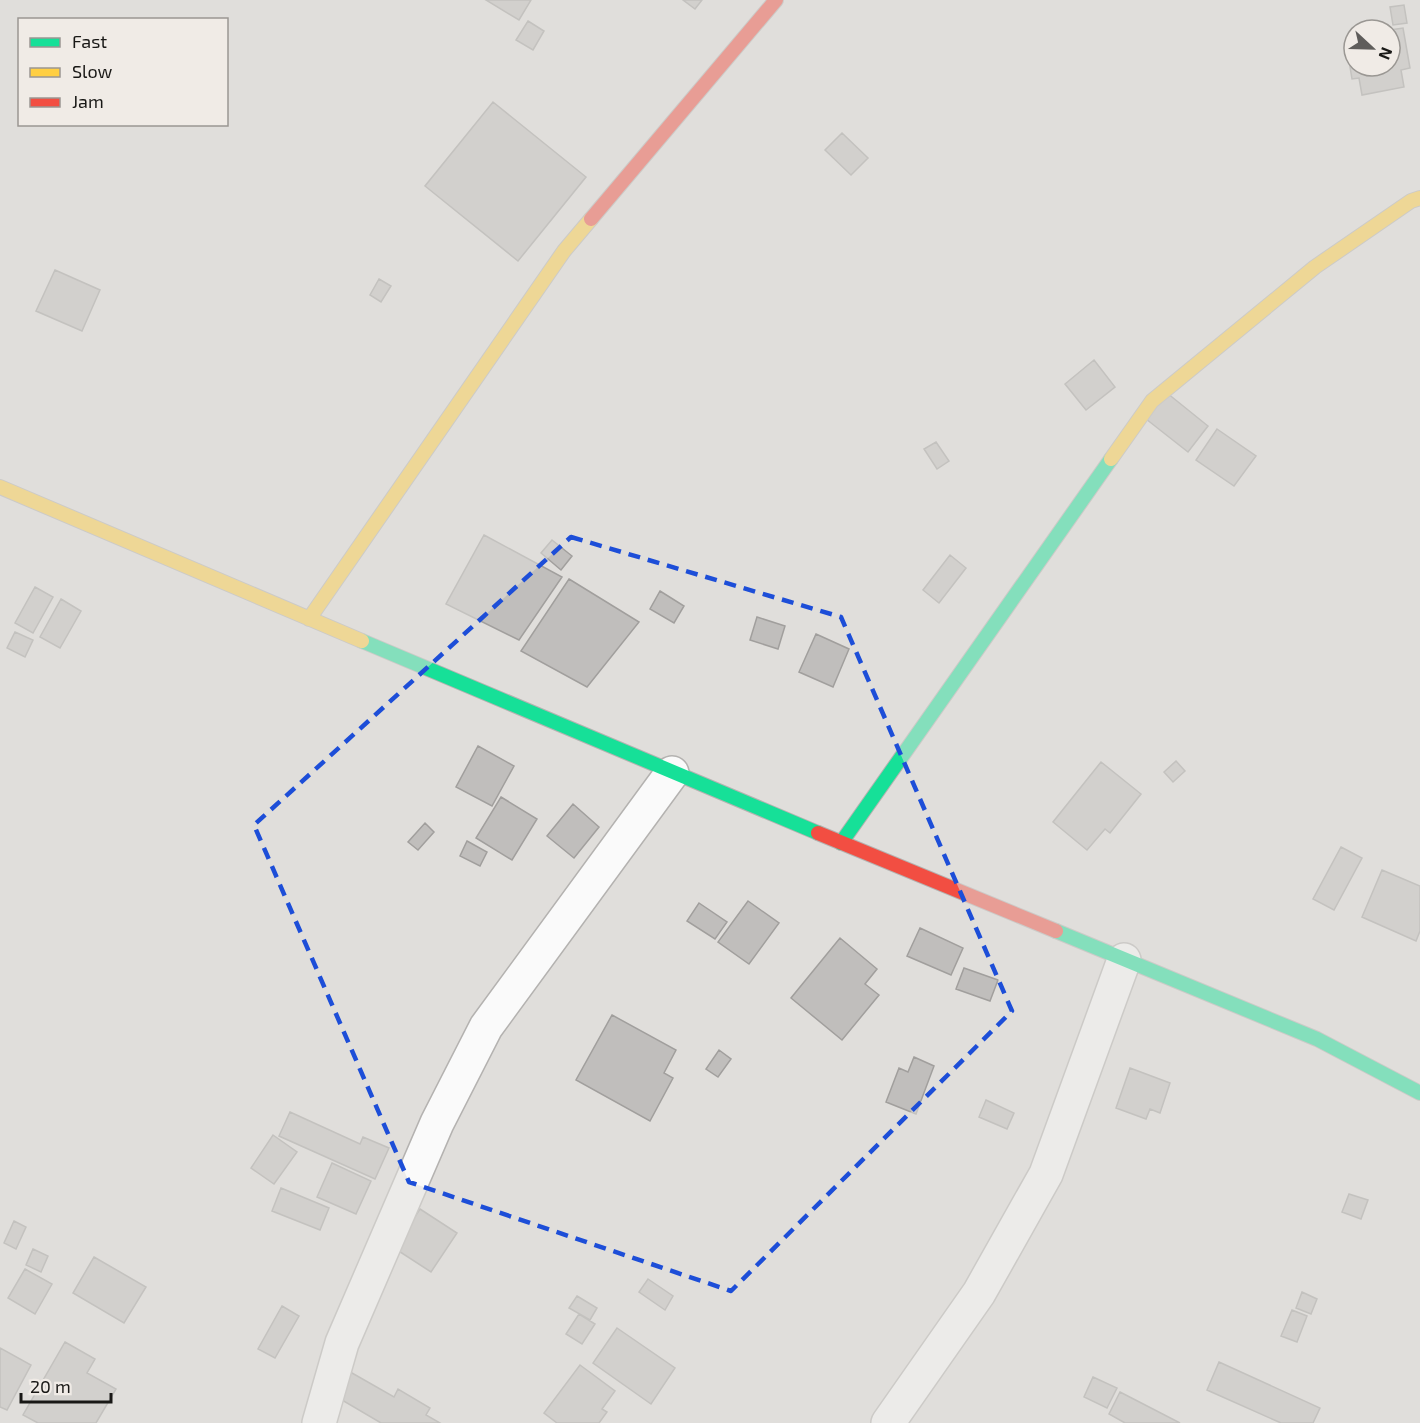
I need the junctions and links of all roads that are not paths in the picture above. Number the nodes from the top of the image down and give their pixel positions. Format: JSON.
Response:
{"nodes":[{"id":1,"x":776,"y":0,"type":"edge"},
{"id":2,"x":1420,"y":198,"type":"edge"},
{"id":3,"x":0,"y":487,"type":"edge"},
{"id":4,"x":309,"y":619,"type":"junction"},
{"id":5,"x":672,"y":773,"type":"junction"},
{"id":6,"x":841,"y":843,"type":"junction"},
{"id":7,"x":1124,"y":960,"type":"junction"},
{"id":8,"x":1420,"y":1093,"type":"edge"},
{"id":9,"x":319,"y":1423,"type":"edge"},
{"id":10,"x":888,"y":1423,"type":"edge"}],
"edges":[{"from":1,"to":4,"type":"street"},
{"from":2,"to":6,"type":"street"},
{"from":3,"to":4,"type":"street"},
{"from":4,"to":5,"type":"street"},
{"from":5,"to":6,"type":"street"},
{"from":5,"to":9,"type":"street"},
{"from":6,"to":7,"type":"street"},
{"from":7,"to":8,"type":"street"},
{"from":7,"to":10,"type":"street"}]}
